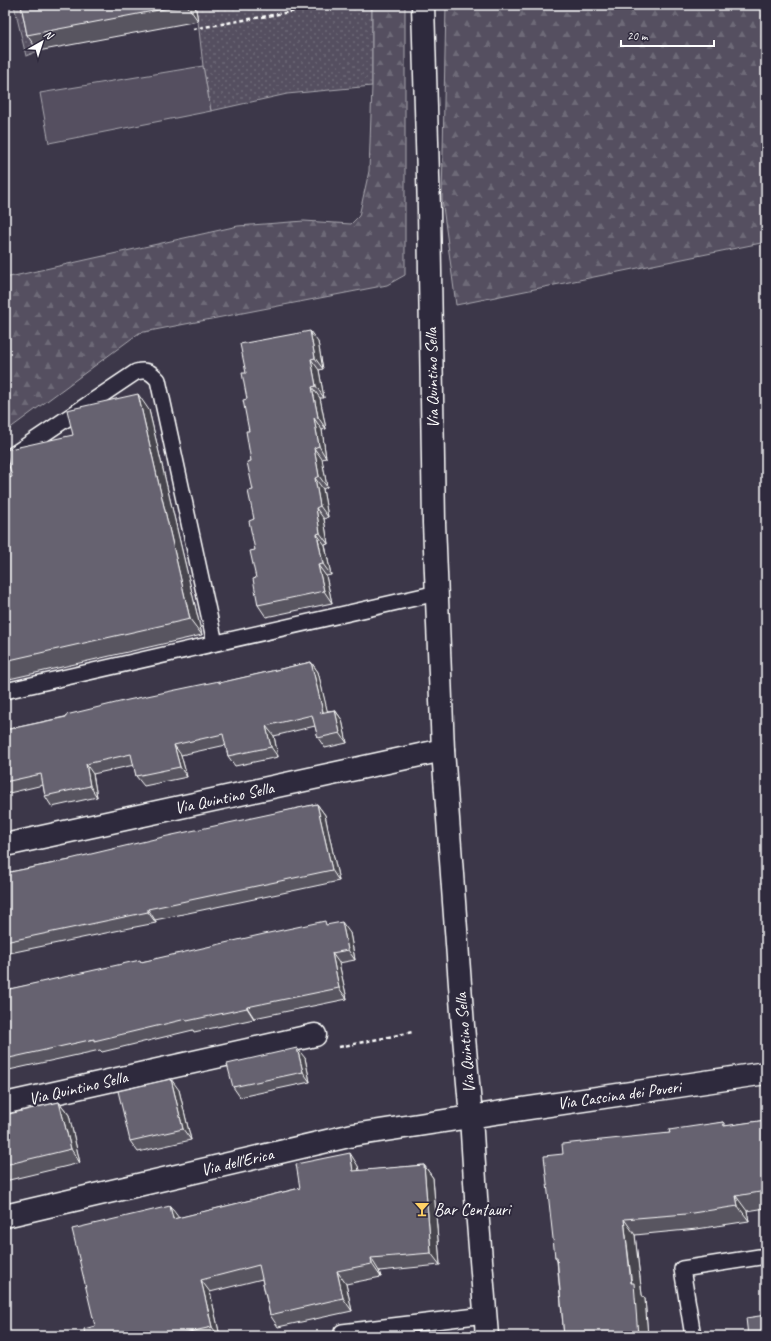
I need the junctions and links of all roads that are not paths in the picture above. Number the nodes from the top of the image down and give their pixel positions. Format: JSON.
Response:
{"nodes":[{"id":1,"x":423,"y":5,"type":"edge"},
{"id":2,"x":5,"y":460,"type":"edge"},
{"id":3,"x":437,"y":593,"type":"junction"},
{"id":4,"x":215,"y":642,"type":"junction"},
{"id":5,"x":5,"y":691,"type":"edge"},
{"id":6,"x":443,"y":750,"type":"junction"},
{"id":7,"x":5,"y":845,"type":"edge"},
{"id":8,"x":315,"y":1035,"type":"road end"},
{"id":9,"x":766,"y":1073,"type":"edge"},
{"id":10,"x":5,"y":1104,"type":"edge"},
{"id":11,"x":472,"y":1117,"type":"junction"},
{"id":12,"x":5,"y":1216,"type":"edge"},
{"id":13,"x":766,"y":1256,"type":"edge"},
{"id":14,"x":486,"y":1326,"type":"edge"},
{"id":15,"x":343,"y":1336,"type":"edge"},
{"id":16,"x":693,"y":1336,"type":"edge"}],
"edges":[{"from":1,"to":3,"type":"street","name":"Via Quintino Sella"},
{"from":2,"to":4,"type":"lane"},
{"from":3,"to":4,"type":"lane"},
{"from":3,"to":6,"type":"street","name":"Via Quintino Sella"},
{"from":4,"to":5,"type":"lane"},
{"from":6,"to":7,"type":"street","name":"Via Quintino Sella"},
{"from":6,"to":11,"type":"street","name":"Via Quintino Sella"},
{"from":8,"to":10,"type":"street","name":"Via Quintino Sella"},
{"from":9,"to":11,"type":"street","name":"Via Cascina dei Poveri"},
{"from":11,"to":12,"type":"street","name":"Via dell'Erica"},
{"from":11,"to":14,"type":"street","name":"Via Quintino Sella"},
{"from":13,"to":16,"type":"lane"},
{"from":14,"to":15,"type":"lane"}]}
